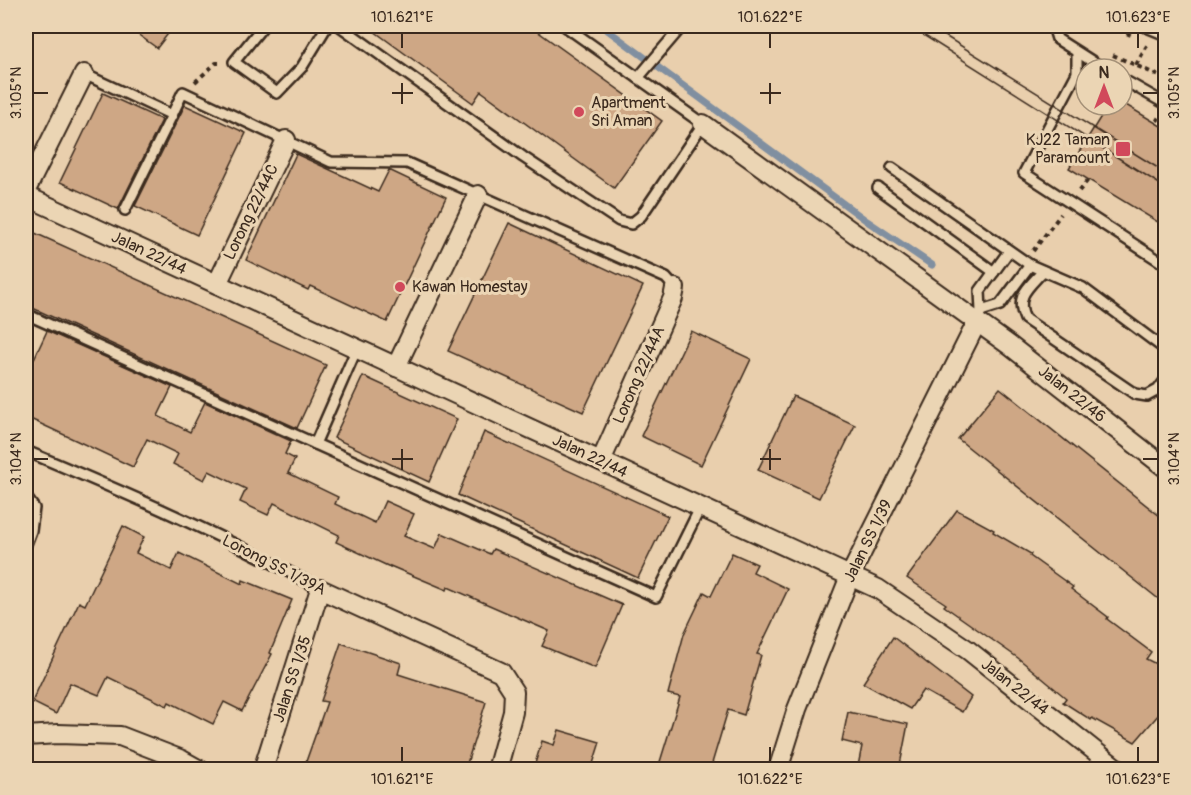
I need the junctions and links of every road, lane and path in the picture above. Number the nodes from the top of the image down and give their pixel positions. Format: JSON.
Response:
{"nodes":[{"id":1,"x":263,"y":26,"type":"edge"},
{"id":2,"x":327,"y":26,"type":"edge"},
{"id":3,"x":340,"y":26,"type":"edge"},
{"id":4,"x":565,"y":26,"type":"edge"},
{"id":5,"x":1053,"y":26,"type":"edge"},
{"id":6,"x":1144,"y":26,"type":"edge"},
{"id":7,"x":678,"y":31,"type":"dead end"},
{"id":8,"x":1166,"y":35,"type":"edge"},
{"id":9,"x":1146,"y":48,"type":"dead end"},
{"id":10,"x":1077,"y":53,"type":"junction"},
{"id":11,"x":1084,"y":57,"type":"edge"},
{"id":12,"x":216,"y":63,"type":"dead end"},
{"id":13,"x":84,"y":74,"type":"joint"},
{"id":14,"x":638,"y":78,"type":"junction"},
{"id":15,"x":1166,"y":80,"type":"edge"},
{"id":16,"x":1134,"y":86,"type":"edge"},
{"id":17,"x":183,"y":92,"type":"junction"},
{"id":18,"x":1166,"y":104,"type":"edge"},
{"id":19,"x":172,"y":115,"type":"junction"},
{"id":20,"x":702,"y":124,"type":"junction"},
{"id":21,"x":286,"y":140,"type":"junction"},
{"id":22,"x":892,"y":168,"type":"dead end"},
{"id":23,"x":1088,"y":180,"type":"dead end"},
{"id":24,"x":878,"y":188,"type":"dead end"},
{"id":25,"x":26,"y":190,"type":"edge"},
{"id":26,"x":1080,"y":190,"type":"dead end"},
{"id":27,"x":478,"y":195,"type":"junction"},
{"id":28,"x":26,"y":196,"type":"edge"},
{"id":29,"x":1070,"y":202,"type":"junction"},
{"id":30,"x":125,"y":210,"type":"dead end"},
{"id":31,"x":1009,"y":250,"type":"junction"},
{"id":32,"x":1028,"y":263,"type":"junction"},
{"id":33,"x":1166,"y":265,"type":"edge"},
{"id":34,"x":1043,"y":271,"type":"junction"},
{"id":35,"x":994,"y":272,"type":"junction"},
{"id":36,"x":217,"y":284,"type":"junction"},
{"id":37,"x":675,"y":288,"type":"joint"},
{"id":38,"x":26,"y":314,"type":"edge"},
{"id":39,"x":979,"y":316,"type":"junction"},
{"id":40,"x":357,"y":348,"type":"junction"},
{"id":41,"x":1166,"y":350,"type":"edge"},
{"id":42,"x":396,"y":367,"type":"junction"},
{"id":43,"x":1166,"y":379,"type":"edge"},
{"id":44,"x":315,"y":444,"type":"junction"},
{"id":45,"x":26,"y":451,"type":"edge"},
{"id":46,"x":601,"y":461,"type":"junction"},
{"id":47,"x":1166,"y":468,"type":"edge"},
{"id":48,"x":26,"y":497,"type":"edge"},
{"id":49,"x":700,"y":508,"type":"junction"},
{"id":50,"x":26,"y":544,"type":"edge"},
{"id":51,"x":850,"y":576,"type":"junction"},
{"id":52,"x":320,"y":589,"type":"junction"},
{"id":53,"x":26,"y":736,"type":"edge"},
{"id":54,"x":200,"y":770,"type":"edge"},
{"id":55,"x":263,"y":770,"type":"edge"},
{"id":56,"x":497,"y":770,"type":"edge"},
{"id":57,"x":778,"y":770,"type":"edge"},
{"id":58,"x":1122,"y":770,"type":"edge"}],
"edges":[{"from":1,"to":2,"type":"lane"},
{"from":3,"to":20,"type":"lane"},
{"from":4,"to":14,"type":"lane"},
{"from":5,"to":10,"type":"lane"},
{"from":6,"to":8,"type":"lane"},
{"from":7,"to":14,"type":"lane"},
{"from":9,"to":15,"type":"path"},
{"from":10,"to":11,"type":"lane"},
{"from":10,"to":29,"type":"lane"},
{"from":12,"to":17,"type":"path"},
{"from":13,"to":19,"type":"lane"},
{"from":13,"to":25,"type":"street"},
{"from":14,"to":20,"type":"lane"},
{"from":16,"to":18,"type":"lane"},
{"from":17,"to":19,"type":"lane"},
{"from":17,"to":21,"type":"lane"},
{"from":19,"to":30,"type":"lane"},
{"from":20,"to":39,"type":"street","name":"Jalan 22/46"},
{"from":21,"to":27,"type":"lane"},
{"from":21,"to":36,"type":"street","name":"Lorong 22/44C"},
{"from":22,"to":31,"type":"lane"},
{"from":23,"to":26,"type":"path"},
{"from":24,"to":35,"type":"lane"},
{"from":27,"to":37,"type":"lane"},
{"from":27,"to":42,"type":"street"},
{"from":28,"to":36,"type":"street","name":"Jalan 22/44"},
{"from":29,"to":32,"type":"path"},
{"from":29,"to":33,"type":"lane"},
{"from":31,"to":32,"type":"lane"},
{"from":31,"to":35,"type":"lane"},
{"from":32,"to":34,"type":"lane"},
{"from":32,"to":39,"type":"lane"},
{"from":34,"to":41,"type":"lane"},
{"from":34,"to":43,"type":"lane"},
{"from":35,"to":39,"type":"lane"},
{"from":36,"to":40,"type":"street","name":"Jalan 22/44"},
{"from":37,"to":46,"type":"street","name":"Lorong 22/44A"},
{"from":38,"to":44,"type":"lane"},
{"from":39,"to":47,"type":"street","name":"Jalan 22/46"},
{"from":39,"to":51,"type":"street","name":"Jalan SS 1/39"},
{"from":40,"to":42,"type":"street","name":"Jalan 22/44"},
{"from":40,"to":44,"type":"lane"},
{"from":42,"to":46,"type":"street","name":"Jalan 22/44"},
{"from":44,"to":49,"type":"lane"},
{"from":45,"to":52,"type":"lane","name":"Lorong SS 1/39A"},
{"from":46,"to":49,"type":"street","name":"Jalan 22/44"},
{"from":48,"to":50,"type":"lane"},
{"from":49,"to":51,"type":"street","name":"Jalan 22/44"},
{"from":51,"to":57,"type":"street","name":"Jalan SS 1/39"},
{"from":51,"to":58,"type":"street","name":"Jalan 22/44"},
{"from":52,"to":55,"type":"street","name":"Jalan SS 1/35"},
{"from":52,"to":56,"type":"street","name":"Lorong SS 1/39A"},
{"from":53,"to":54,"type":"street"}]}
